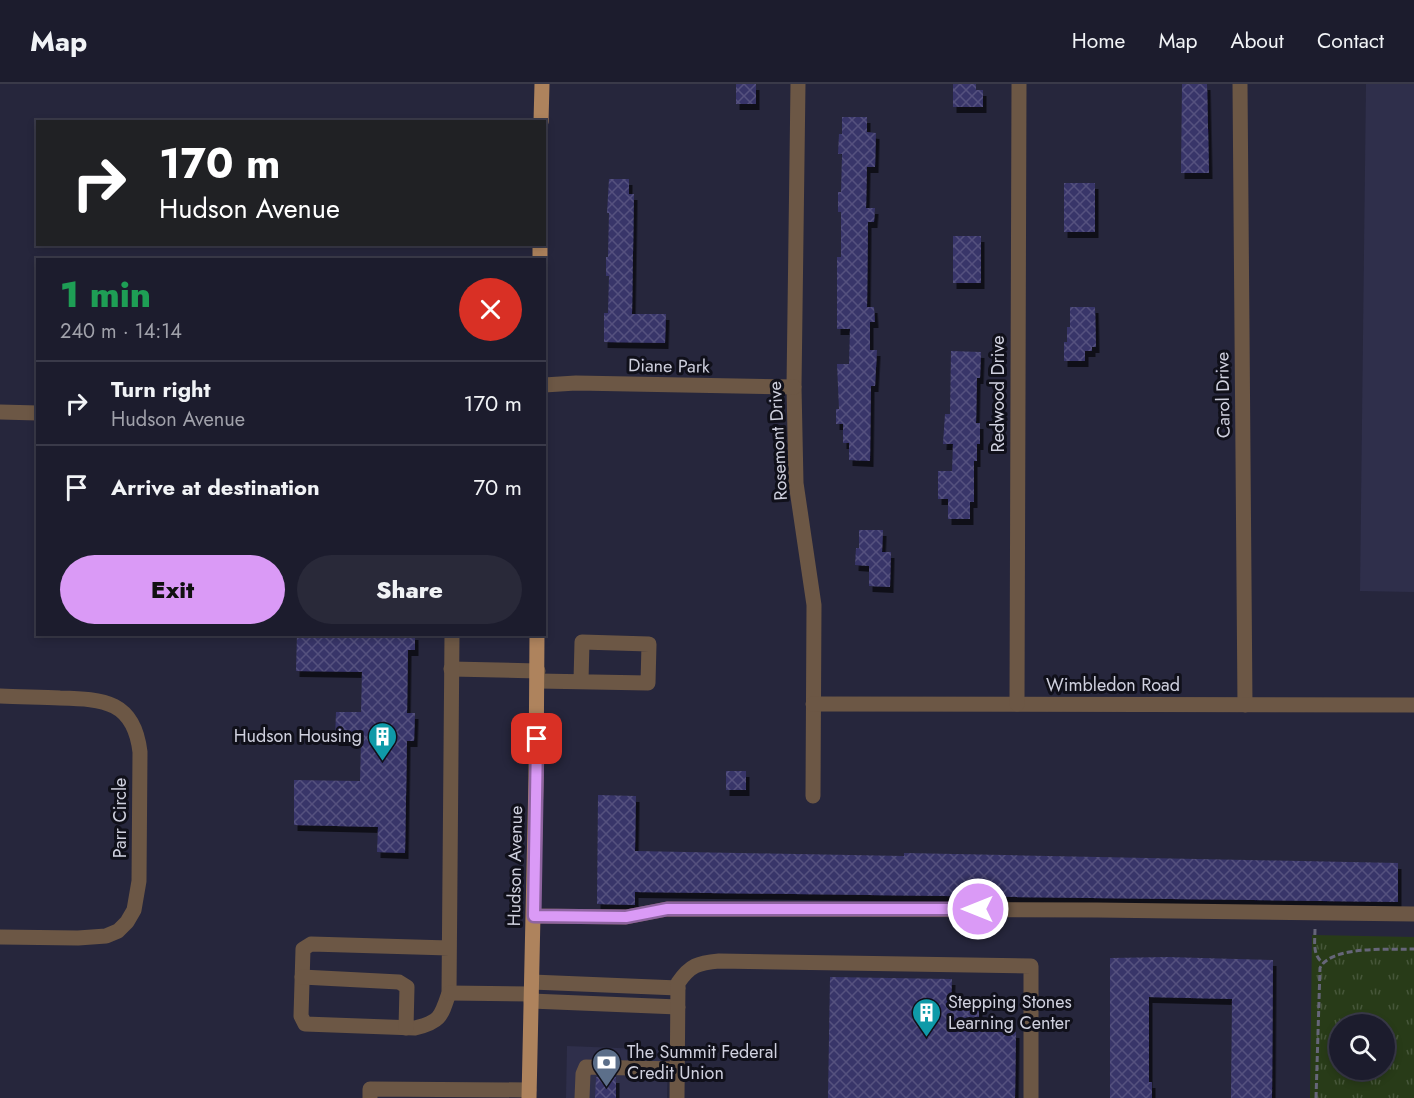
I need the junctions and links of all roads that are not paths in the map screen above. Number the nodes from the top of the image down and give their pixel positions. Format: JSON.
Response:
{"nodes":[{"id":1,"x":542,"y":84,"type":"edge"},
{"id":2,"x":798,"y":84,"type":"edge"},
{"id":3,"x":1019,"y":84,"type":"edge"},
{"id":4,"x":1240,"y":84,"type":"edge"},
{"id":5,"x":541,"y":120,"type":"edge"},
{"id":6,"x":546,"y":385,"type":"edge"},
{"id":7,"x":794,"y":387,"type":"junction"},
{"id":8,"x":0,"y":412,"type":"edge"},
{"id":9,"x":36,"y":413,"type":"edge"},
{"id":10,"x":452,"y":636,"type":"edge"},
{"id":11,"x":537,"y":636,"type":"edge"},
{"id":12,"x":451,"y":669,"type":"junction"},
{"id":13,"x":538,"y":676,"type":"junction"},
{"id":14,"x":581,"y":681,"type":"junction"},
{"id":15,"x":0,"y":696,"type":"edge"},
{"id":16,"x":813,"y":704,"type":"junction"},
{"id":17,"x":1017,"y":704,"type":"junction"},
{"id":18,"x":1245,"y":705,"type":"junction"},
{"id":19,"x":1414,"y":705,"type":"edge"},
{"id":20,"x":813,"y":796,"type":"dead end"},
{"id":21,"x":1414,"y":914,"type":"edge"},
{"id":22,"x":534,"y":916,"type":"junction"},
{"id":23,"x":0,"y":937,"type":"edge"},
{"id":24,"x":448,"y":948,"type":"junction"},
{"id":25,"x":302,"y":977,"type":"junction"},
{"id":26,"x":678,"y":988,"type":"junction"},
{"id":27,"x":531,"y":992,"type":"junction"},
{"id":28,"x":449,"y":993,"type":"junction"},
{"id":29,"x":678,"y":1007,"type":"junction"},
{"id":30,"x":406,"y":1028,"type":"junction"},
{"id":31,"x":678,"y":1069,"type":"junction"},
{"id":32,"x":476,"y":1094,"type":"edge"},
{"id":33,"x":529,"y":1094,"type":"edge"},
{"id":34,"x":370,"y":1098,"type":"edge"},
{"id":35,"x":582,"y":1098,"type":"edge"},
{"id":36,"x":677,"y":1098,"type":"edge"},
{"id":37,"x":1031,"y":1098,"type":"edge"}],
"edges":[{"from":1,"to":5,"type":"main road"},
{"from":2,"to":7,"type":"street","name":"Rosemont Drive"},
{"from":3,"to":17,"type":"street","name":"Redwood Drive"},
{"from":4,"to":18,"type":"street","name":"Carol Drive"},
{"from":6,"to":7,"type":"street","name":"Diane Park"},
{"from":7,"to":16,"type":"street","name":"Rosemont Drive"},
{"from":8,"to":9,"type":"street"},
{"from":10,"to":12,"type":"street"},
{"from":11,"to":13,"type":"main road","name":"Hudson Avenue"},
{"from":12,"to":13,"type":"street"},
{"from":12,"to":24,"type":"street"},
{"from":13,"to":14,"type":"street"},
{"from":13,"to":22,"type":"main road","name":"Hudson Avenue"},
{"from":14,"to":14,"type":"street"},
{"from":15,"to":23,"type":"street","name":"Parr Circle"},
{"from":16,"to":17,"type":"street","name":"Wimbledon Road"},
{"from":16,"to":20,"type":"street","name":"Rosemont Drive"},
{"from":17,"to":18,"type":"street","name":"Wimbledon Road"},
{"from":18,"to":19,"type":"street","name":"Wimbledon Road"},
{"from":21,"to":22,"type":"street"},
{"from":22,"to":27,"type":"main road","name":"Hudson Avenue"},
{"from":24,"to":25,"type":"street"},
{"from":24,"to":28,"type":"street"},
{"from":25,"to":30,"type":"street"},
{"from":25,"to":30,"type":"street"},
{"from":26,"to":27,"type":"street"},
{"from":26,"to":29,"type":"street"},
{"from":26,"to":37,"type":"street"},
{"from":27,"to":28,"type":"street"},
{"from":27,"to":29,"type":"street"},
{"from":27,"to":33,"type":"main road","name":"Hudson Avenue"},
{"from":28,"to":30,"type":"street"},
{"from":29,"to":31,"type":"street"},
{"from":31,"to":35,"type":"street"},
{"from":31,"to":36,"type":"street"},
{"from":32,"to":33,"type":"street"},
{"from":32,"to":34,"type":"street"}]}
